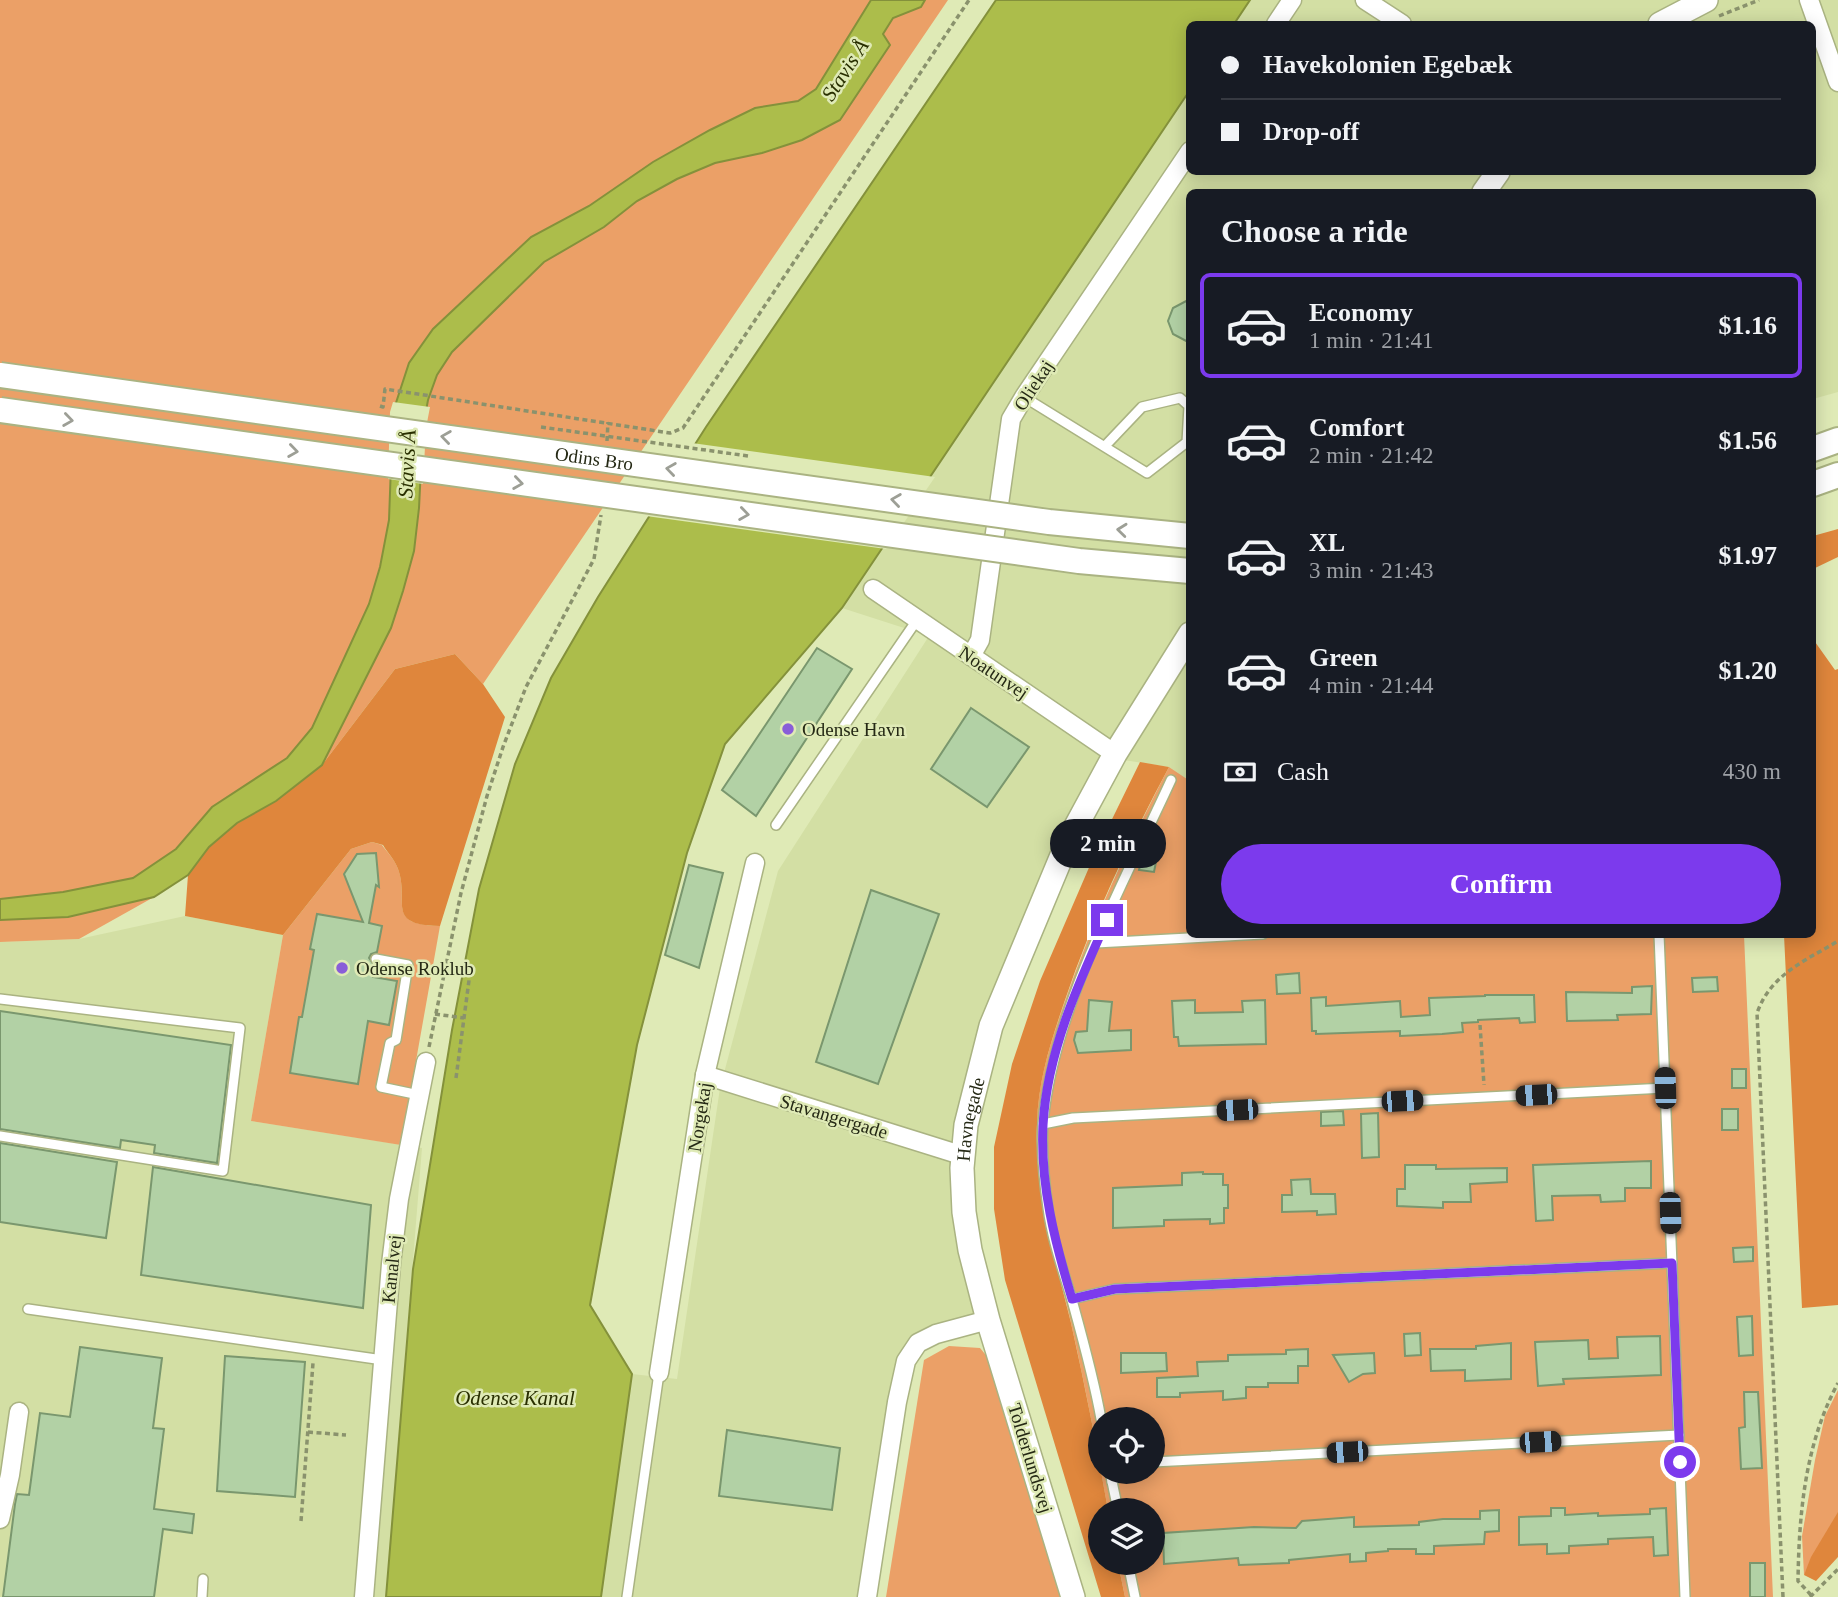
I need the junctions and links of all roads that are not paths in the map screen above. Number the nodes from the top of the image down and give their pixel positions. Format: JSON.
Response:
{"nodes":[{"id":1,"x":1292,"y":0,"type":"edge"},
{"id":2,"x":1365,"y":0,"type":"edge"},
{"id":3,"x":1809,"y":0,"type":"edge"},
{"id":4,"x":1712,"y":8,"type":"edge"},
{"id":5,"x":1278,"y":21,"type":"edge"},
{"id":6,"x":1397,"y":21,"type":"edge"},
{"id":7,"x":1670,"y":21,"type":"edge"},
{"id":8,"x":1838,"y":82,"type":"edge"},
{"id":9,"x":1186,"y":157,"type":"edge"},
{"id":10,"x":0,"y":375,"type":"edge"},
{"id":11,"x":1024,"y":397,"type":"junction"},
{"id":12,"x":1186,"y":403,"type":"edge"},
{"id":13,"x":0,"y":410,"type":"edge"},
{"id":14,"x":1838,"y":440,"type":"edge"},
{"id":15,"x":1186,"y":443,"type":"edge"},
{"id":16,"x":1105,"y":446,"type":"junction"},
{"id":17,"x":1816,"y":448,"type":"edge"},
{"id":18,"x":1838,"y":475,"type":"edge"},
{"id":19,"x":1816,"y":483,"type":"edge"},
{"id":20,"x":1186,"y":536,"type":"edge"},
{"id":21,"x":1186,"y":571,"type":"edge"},
{"id":22,"x":873,"y":589,"type":"dead end"},
{"id":23,"x":917,"y":620,"type":"junction"},
{"id":24,"x":1186,"y":640,"type":"edge"},
{"id":25,"x":971,"y":656,"type":"junction"},
{"id":26,"x":1115,"y":754,"type":"junction"},
{"id":27,"x":1171,"y":780,"type":"dead end"},
{"id":28,"x":776,"y":825,"type":"dead end"},
{"id":29,"x":755,"y":863,"type":"dead end"},
{"id":30,"x":1186,"y":938,"type":"edge"},
{"id":31,"x":1659,"y":938,"type":"edge"},
{"id":32,"x":1096,"y":943,"type":"junction"},
{"id":33,"x":376,"y":960,"type":"dead end"},
{"id":34,"x":0,"y":999,"type":"edge"},
{"id":35,"x":426,"y":1062,"type":"road end"},
{"id":36,"x":705,"y":1075,"type":"junction"},
{"id":37,"x":1665,"y":1088,"type":"junction"},
{"id":38,"x":419,"y":1095,"type":"junction"},
{"id":39,"x":1043,"y":1124,"type":"junction"},
{"id":40,"x":0,"y":1136,"type":"edge"},
{"id":41,"x":964,"y":1156,"type":"junction"},
{"id":42,"x":1672,"y":1263,"type":"junction"},
{"id":43,"x":1072,"y":1299,"type":"junction"},
{"id":44,"x":28,"y":1309,"type":"dead end"},
{"id":45,"x":988,"y":1320,"type":"junction"},
{"id":46,"x":383,"y":1360,"type":"junction"},
{"id":47,"x":659,"y":1373,"type":"joint"},
{"id":48,"x":1098,"y":1407,"type":"edge"},
{"id":49,"x":19,"y":1412,"type":"dead end"},
{"id":50,"x":1679,"y":1435,"type":"junction"},
{"id":51,"x":1165,"y":1461,"type":"edge"},
{"id":52,"x":0,"y":1519,"type":"edge"},
{"id":53,"x":1130,"y":1575,"type":"edge"},
{"id":54,"x":204,"y":1579,"type":"dead end"},
{"id":55,"x":202,"y":1597,"type":"edge"},
{"id":56,"x":364,"y":1597,"type":"edge"},
{"id":57,"x":627,"y":1597,"type":"edge"},
{"id":58,"x":867,"y":1597,"type":"edge"},
{"id":59,"x":1073,"y":1597,"type":"edge"},
{"id":60,"x":1135,"y":1597,"type":"edge"},
{"id":61,"x":1685,"y":1597,"type":"edge"}],
"edges":[{"from":1,"to":5,"type":"street"},
{"from":2,"to":6,"type":"street"},
{"from":3,"to":8,"type":"street"},
{"from":4,"to":7,"type":"street"},
{"from":9,"to":11,"type":"street","name":"Oliekaj"},
{"from":20,"to":10,"type":"main road","name":"Odins Bro","one_way":true,"bridge":true},
{"from":11,"to":16,"type":"lane"},
{"from":11,"to":25,"type":"street","name":"Oliekaj"},
{"from":12,"to":16,"type":"lane"},
{"from":13,"to":21,"type":"main road","name":"Odins Bro","one_way":true,"bridge":true},
{"from":14,"to":17,"type":"main road"},
{"from":15,"to":16,"type":"lane"},
{"from":18,"to":19,"type":"main road"},
{"from":22,"to":23,"type":"street","name":"Noatunvej"},
{"from":23,"to":25,"type":"street","name":"Noatunvej"},
{"from":23,"to":28,"type":"lane"},
{"from":24,"to":26,"type":"street","name":"Havnegade"},
{"from":25,"to":26,"type":"street","name":"Noatunvej"},
{"from":26,"to":41,"type":"street","name":"Havnegade"},
{"from":27,"to":32,"type":"lane"},
{"from":29,"to":36,"type":"street","name":"Norgekaj"},
{"from":30,"to":32,"type":"lane"},
{"from":31,"to":37,"type":"lane"},
{"from":32,"to":39,"type":"lane"},
{"from":33,"to":38,"type":"lane"},
{"from":34,"to":40,"type":"lane"},
{"from":35,"to":38,"type":"street","name":"Kanalvej"},
{"from":36,"to":41,"type":"street","name":"Stavangergade"},
{"from":36,"to":47,"type":"street","name":"Norgekaj"},
{"from":37,"to":39,"type":"lane"},
{"from":37,"to":42,"type":"lane"},
{"from":38,"to":46,"type":"street","name":"Kanalvej"},
{"from":39,"to":43,"type":"lane"},
{"from":41,"to":45,"type":"street","name":"Havnegade"},
{"from":42,"to":43,"type":"lane"},
{"from":42,"to":50,"type":"lane"},
{"from":43,"to":48,"type":"lane"},
{"from":44,"to":46,"type":"lane"},
{"from":45,"to":58,"type":"street"},
{"from":45,"to":59,"type":"street","name":"Tolderlundsvej"},
{"from":46,"to":56,"type":"street","name":"Kanalvej"},
{"from":47,"to":57,"type":"lane"},
{"from":49,"to":52,"type":"street"},
{"from":50,"to":51,"type":"lane"},
{"from":50,"to":61,"type":"lane"},
{"from":53,"to":60,"type":"lane"},
{"from":54,"to":55,"type":"lane"}]}
